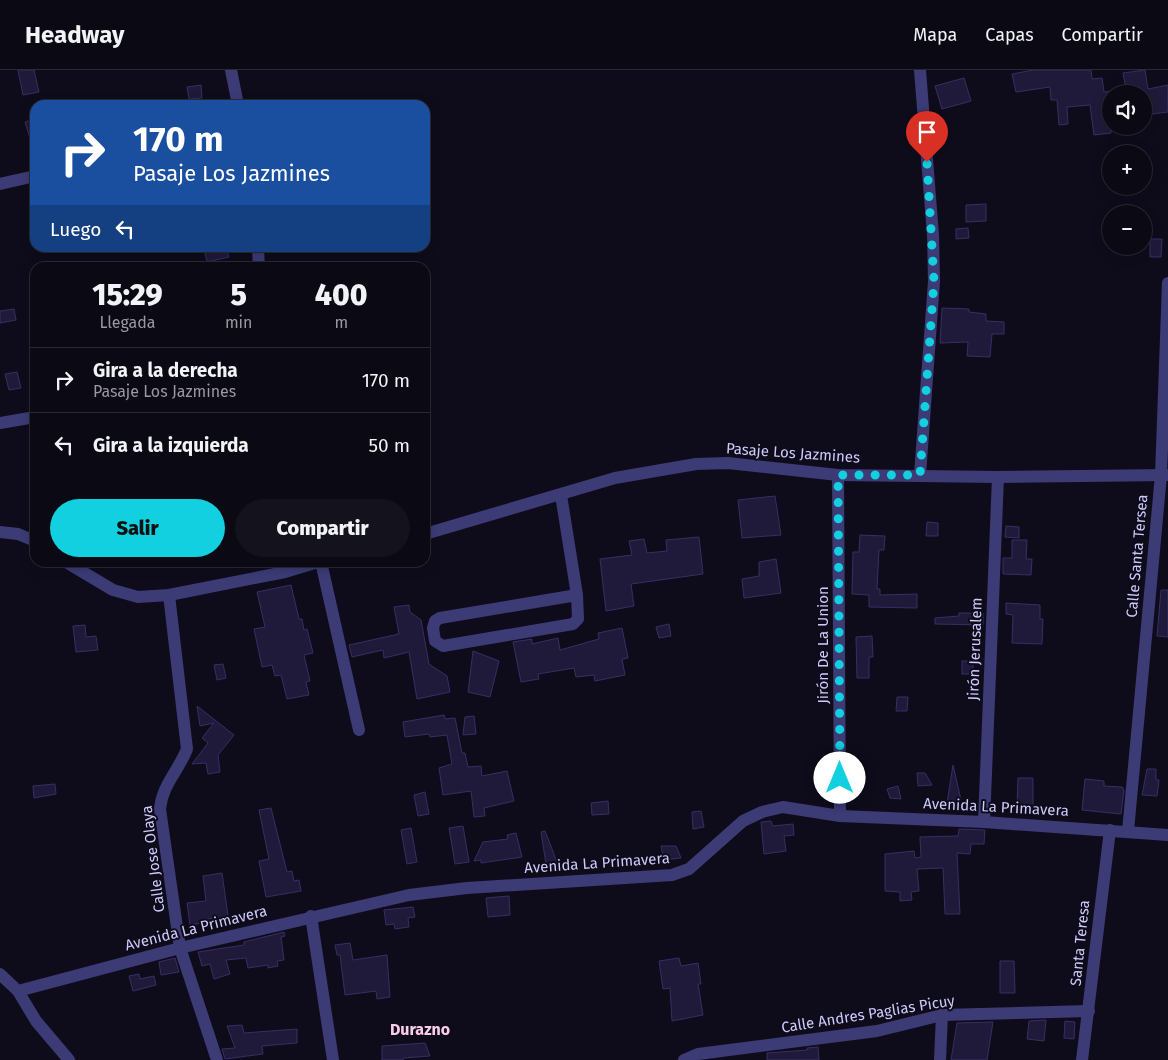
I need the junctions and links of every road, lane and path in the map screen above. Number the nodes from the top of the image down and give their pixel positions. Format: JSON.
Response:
{"nodes":[{"id":1,"x":231,"y":70,"type":"edge"},
{"id":2,"x":920,"y":70,"type":"edge"},
{"id":3,"x":237,"y":100,"type":"edge"},
{"id":4,"x":30,"y":177,"type":"edge"},
{"id":5,"x":0,"y":184,"type":"edge"},
{"id":6,"x":1168,"y":283,"type":"edge"},
{"id":7,"x":30,"y":418,"type":"edge"},
{"id":8,"x":0,"y":423,"type":"edge"},
{"id":9,"x":838,"y":475,"type":"junction"},
{"id":10,"x":920,"y":475,"type":"junction"},
{"id":11,"x":1164,"y":475,"type":"edge"},
{"id":12,"x":998,"y":477,"type":"junction"},
{"id":13,"x":562,"y":495,"type":"junction"},
{"id":14,"x":0,"y":532,"type":"edge"},
{"id":15,"x":430,"y":533,"type":"edge"},
{"id":16,"x":30,"y":539,"type":"edge"},
{"id":17,"x":74,"y":567,"type":"edge"},
{"id":18,"x":285,"y":567,"type":"edge"},
{"id":19,"x":320,"y":567,"type":"edge"},
{"id":20,"x":169,"y":595,"type":"junction"},
{"id":21,"x":577,"y":595,"type":"junction"},
{"id":22,"x":359,"y":730,"type":"dead end"},
{"id":23,"x":840,"y":816,"type":"junction"},
{"id":24,"x":984,"y":822,"type":"junction"},
{"id":25,"x":1110,"y":830,"type":"junction"},
{"id":26,"x":1128,"y":832,"type":"junction"},
{"id":27,"x":1168,"y":835,"type":"edge"},
{"id":28,"x":311,"y":916,"type":"junction"},
{"id":29,"x":180,"y":948,"type":"junction"},
{"id":30,"x":0,"y":974,"type":"edge"},
{"id":31,"x":18,"y":991,"type":"junction"},
{"id":32,"x":1089,"y":1011,"type":"junction"},
{"id":33,"x":942,"y":1015,"type":"junction"},
{"id":34,"x":69,"y":1060,"type":"edge"},
{"id":35,"x":217,"y":1060,"type":"edge"},
{"id":36,"x":333,"y":1060,"type":"edge"},
{"id":37,"x":684,"y":1060,"type":"edge"},
{"id":38,"x":940,"y":1060,"type":"edge"},
{"id":39,"x":1082,"y":1060,"type":"edge"}],
"edges":[{"from":1,"to":3,"type":"street"},
{"from":2,"to":10,"type":"street"},
{"from":4,"to":5,"type":"street"},
{"from":6,"to":11,"type":"street","name":"Calle Santa Tersea"},
{"from":7,"to":8,"type":"street"},
{"from":9,"to":10,"type":"street","name":"Pasaje Los Jazmines"},
{"from":9,"to":13,"type":"street","name":"Pasaje Los Jazmines"},
{"from":9,"to":23,"type":"street","name":"Jirón De La Union"},
{"from":10,"to":12,"type":"street","name":"Pasaje Los Jazmines"},
{"from":11,"to":12,"type":"street","name":"Pasaje Los Jazmines"},
{"from":11,"to":26,"type":"street","name":"Calle Santa Tersea"},
{"from":12,"to":24,"type":"street","name":"Jirón Jerusalem"},
{"from":13,"to":15,"type":"street","name":"Pasaje Los Jazmines"},
{"from":13,"to":21,"type":"street"},
{"from":14,"to":16,"type":"street"},
{"from":17,"to":20,"type":"street"},
{"from":18,"to":20,"type":"street"},
{"from":19,"to":22,"type":"street"},
{"from":20,"to":29,"type":"street","name":"Calle Jose Olaya"},
{"from":21,"to":21,"type":"street"},
{"from":23,"to":24,"type":"street","name":"Avenida La Primavera"},
{"from":23,"to":28,"type":"street","name":"Avenida La Primavera"},
{"from":24,"to":25,"type":"street","name":"Avenida La Primavera"},
{"from":25,"to":26,"type":"street","name":"Avenida La Primavera"},
{"from":25,"to":32,"type":"street","name":"Santa Teresa"},
{"from":26,"to":27,"type":"street","name":"Avenida La Primavera"},
{"from":28,"to":29,"type":"street","name":"Avenida La Primavera"},
{"from":28,"to":36,"type":"street"},
{"from":29,"to":31,"type":"street","name":"Avenida La Primavera"},
{"from":29,"to":35,"type":"street","name":"Calle Jose Olaya"},
{"from":30,"to":31,"type":"street"},
{"from":31,"to":34,"type":"street"},
{"from":32,"to":33,"type":"street","name":"Calle Andres Paglias Picuy"},
{"from":32,"to":39,"type":"street","name":"Santa Teresa"},
{"from":33,"to":37,"type":"street","name":"Calle Andres Paglias Picuy"},
{"from":33,"to":38,"type":"street"}]}
